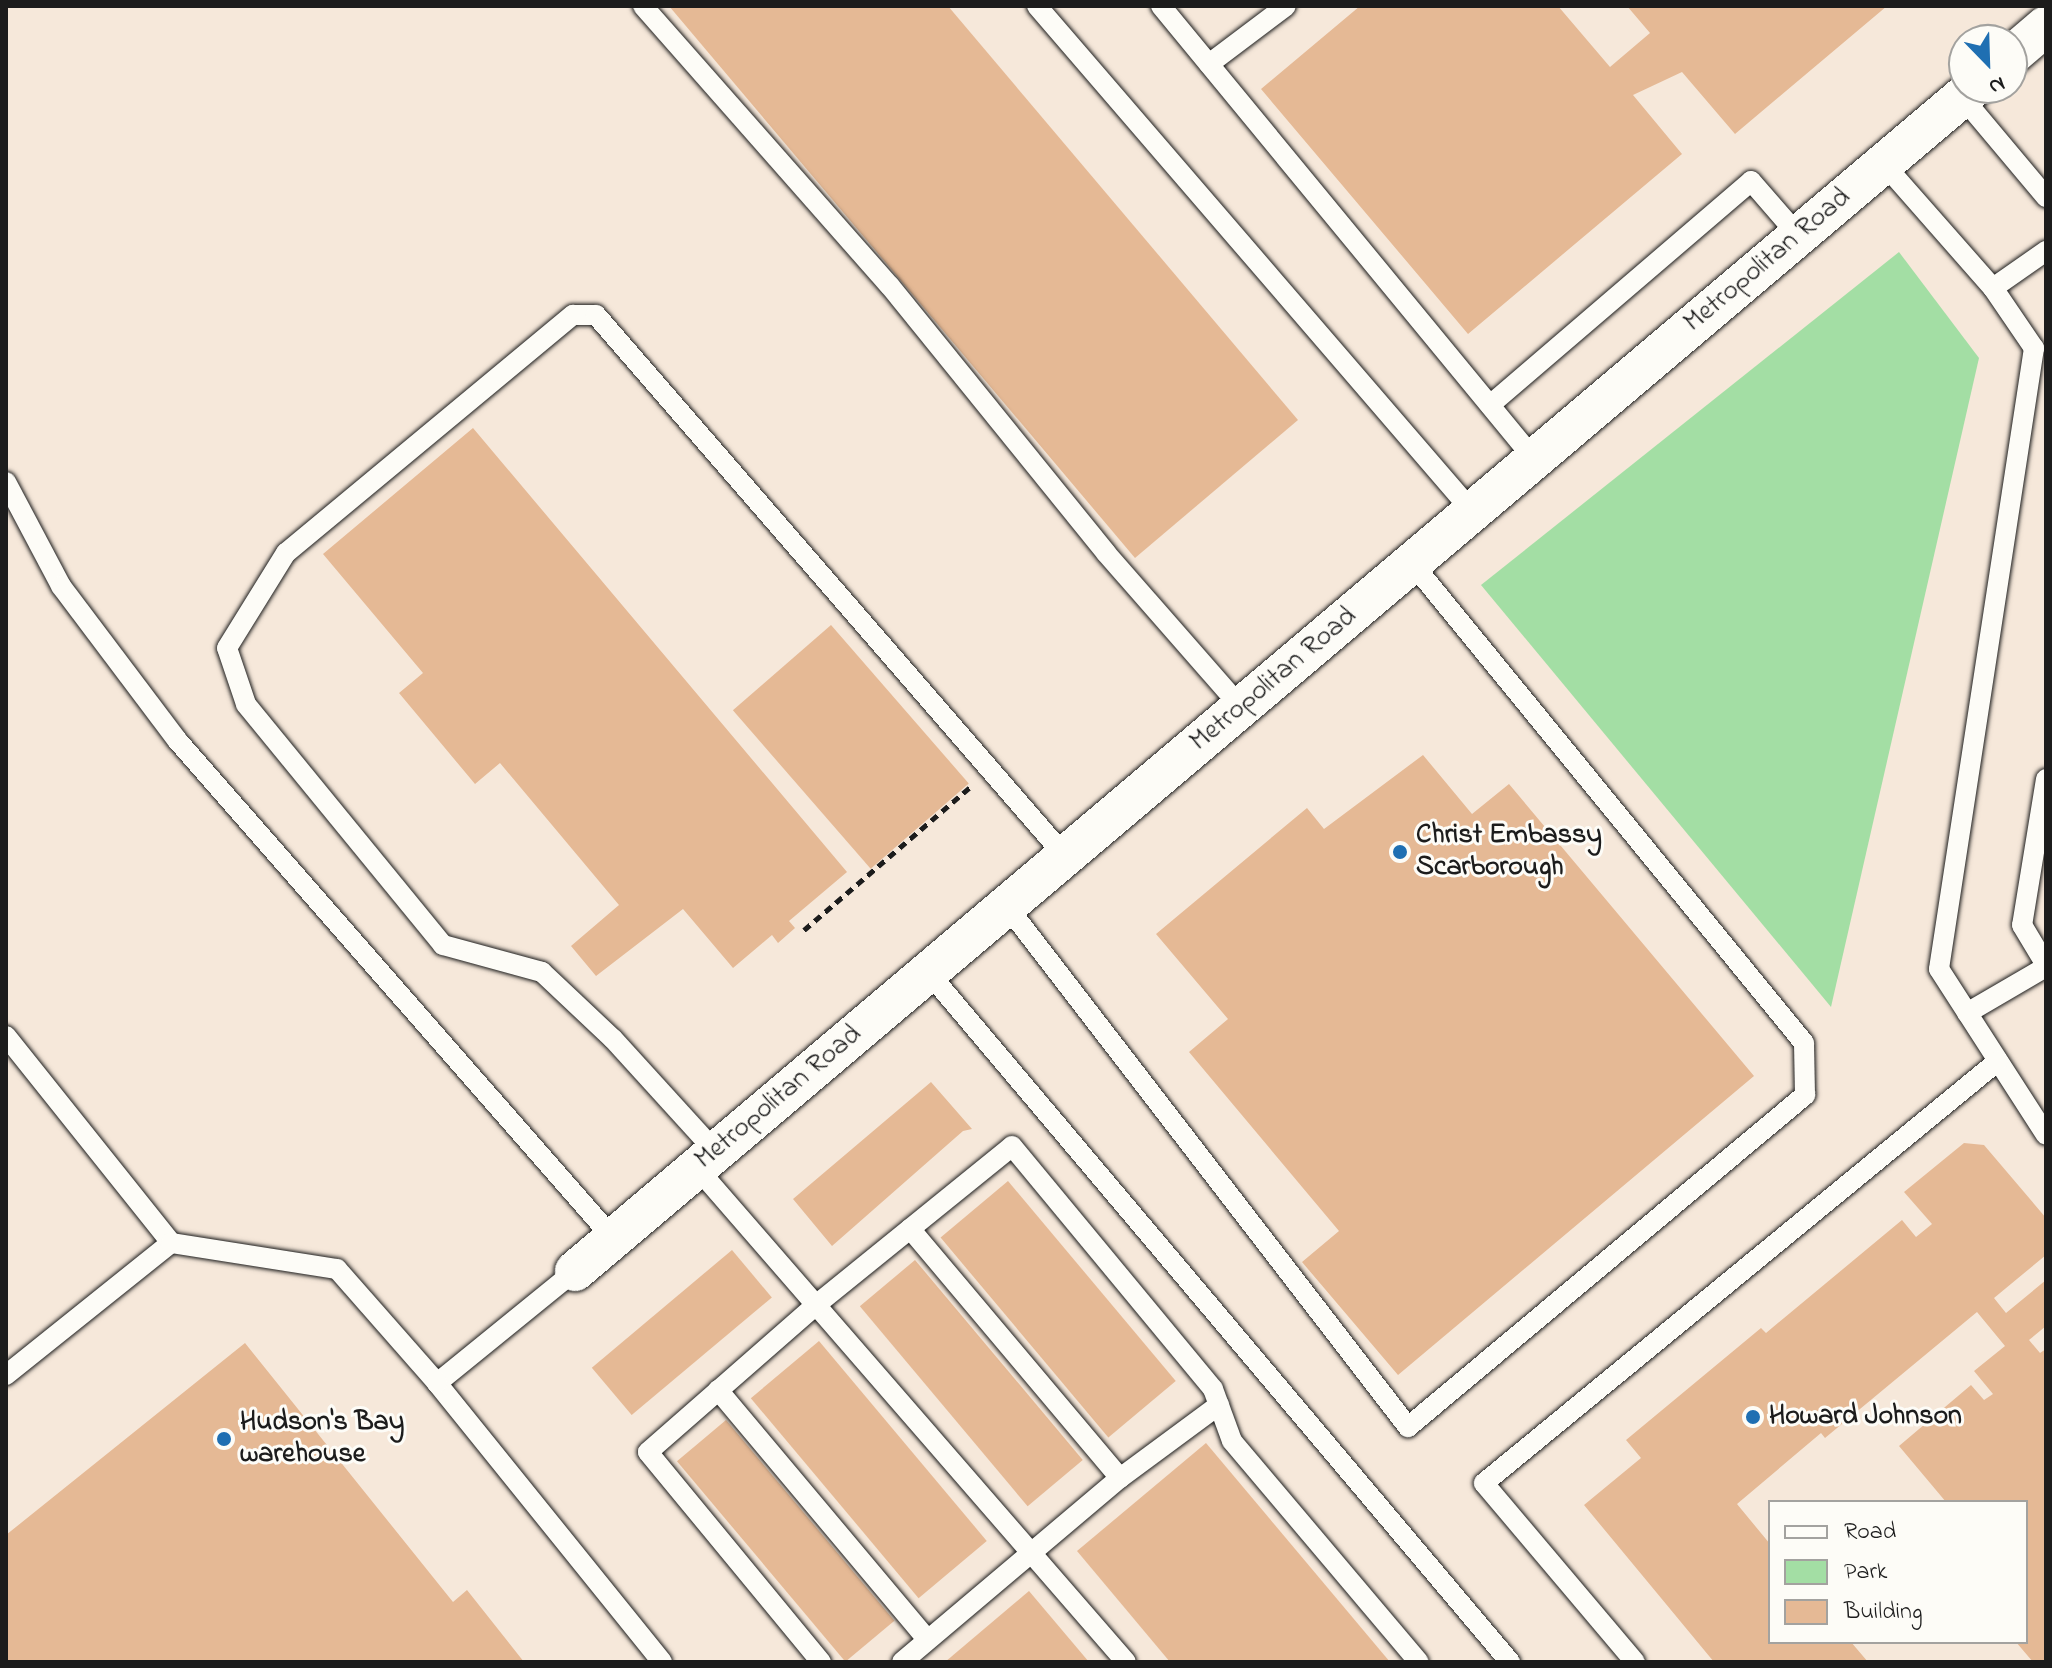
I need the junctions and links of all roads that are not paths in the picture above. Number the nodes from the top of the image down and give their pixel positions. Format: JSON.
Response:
{"nodes":[{"id":1,"x":643,"y":6,"type":"edge"},
{"id":2,"x":1037,"y":6,"type":"edge"},
{"id":3,"x":1161,"y":6,"type":"edge"},
{"id":4,"x":1286,"y":6,"type":"edge"},
{"id":5,"x":2046,"y":26,"type":"edge"},
{"id":6,"x":2028,"y":41,"type":"edge"},
{"id":7,"x":1209,"y":64,"type":"junction"},
{"id":8,"x":1954,"y":104,"type":"edge"},
{"id":9,"x":1978,"y":104,"type":"edge"},
{"id":10,"x":1883,"y":163,"type":"junction"},
{"id":11,"x":2038,"y":172,"type":"edge"},
{"id":12,"x":2046,"y":197,"type":"edge"},
{"id":13,"x":1798,"y":235,"type":"junction"},
{"id":14,"x":2046,"y":251,"type":"edge"},
{"id":15,"x":1993,"y":288,"type":"junction"},
{"id":16,"x":2040,"y":356,"type":"edge"},
{"id":17,"x":1490,"y":405,"type":"junction"},
{"id":18,"x":1534,"y":459,"type":"junction"},
{"id":19,"x":6,"y":482,"type":"edge"},
{"id":20,"x":1472,"y":511,"type":"junction"},
{"id":21,"x":1412,"y":563,"type":"junction"},
{"id":22,"x":1241,"y":707,"type":"junction"},
{"id":23,"x":2046,"y":779,"type":"edge"},
{"id":24,"x":1065,"y":856,"type":"junction"},
{"id":25,"x":1006,"y":905,"type":"junction"},
{"id":26,"x":2046,"y":966,"type":"edge"},
{"id":27,"x":928,"y":972,"type":"junction"},
{"id":28,"x":1967,"y":1013,"type":"junction"},
{"id":29,"x":6,"y":1036,"type":"edge"},
{"id":30,"x":1998,"y":1061,"type":"junction"},
{"id":31,"x":2046,"y":1135,"type":"edge"},
{"id":32,"x":706,"y":1160,"type":"junction"},
{"id":33,"x":910,"y":1229,"type":"junction"},
{"id":34,"x":613,"y":1238,"type":"junction"},
{"id":35,"x":171,"y":1243,"type":"junction"},
{"id":36,"x":575,"y":1271,"type":"joint"},
{"id":37,"x":816,"y":1305,"type":"junction"},
{"id":38,"x":6,"y":1375,"type":"edge"},
{"id":39,"x":437,"y":1383,"type":"junction"},
{"id":40,"x":718,"y":1390,"type":"junction"},
{"id":41,"x":1219,"y":1405,"type":"junction"},
{"id":42,"x":1120,"y":1478,"type":"junction"},
{"id":43,"x":1031,"y":1552,"type":"junction"},
{"id":44,"x":928,"y":1640,"type":"junction"},
{"id":45,"x":662,"y":1662,"type":"edge"},
{"id":46,"x":821,"y":1662,"type":"edge"},
{"id":47,"x":902,"y":1662,"type":"edge"},
{"id":48,"x":1126,"y":1662,"type":"edge"},
{"id":49,"x":1419,"y":1662,"type":"edge"},
{"id":50,"x":1510,"y":1662,"type":"edge"},
{"id":51,"x":1635,"y":1662,"type":"edge"}],
"edges":[{"from":1,"to":22,"type":"lane"},
{"from":2,"to":20,"type":"lane"},
{"from":3,"to":7,"type":"lane"},
{"from":4,"to":7,"type":"lane"},
{"from":5,"to":6,"type":"street"},
{"from":7,"to":17,"type":"lane"},
{"from":8,"to":10,"type":"street","name":"Metropolitan Road"},
{"from":9,"to":11,"type":"lane"},
{"from":10,"to":13,"type":"street","name":"Metropolitan Road"},
{"from":10,"to":15,"type":"lane"},
{"from":11,"to":12,"type":"lane"},
{"from":13,"to":17,"type":"lane"},
{"from":13,"to":18,"type":"street","name":"Metropolitan Road"},
{"from":14,"to":15,"type":"lane"},
{"from":15,"to":16,"type":"lane"},
{"from":16,"to":28,"type":"lane"},
{"from":17,"to":18,"type":"lane"},
{"from":18,"to":20,"type":"street","name":"Metropolitan Road"},
{"from":19,"to":34,"type":"lane"},
{"from":20,"to":21,"type":"street","name":"Metropolitan Road"},
{"from":21,"to":22,"type":"street","name":"Metropolitan Road"},
{"from":21,"to":25,"type":"lane"},
{"from":22,"to":24,"type":"street","name":"Metropolitan Road"},
{"from":23,"to":26,"type":"lane"},
{"from":24,"to":25,"type":"street","name":"Metropolitan Road"},
{"from":24,"to":32,"type":"lane"},
{"from":25,"to":27,"type":"street","name":"Metropolitan Road"},
{"from":26,"to":28,"type":"lane"},
{"from":27,"to":32,"type":"street","name":"Metropolitan Road"},
{"from":27,"to":50,"type":"lane"},
{"from":28,"to":30,"type":"lane"},
{"from":29,"to":35,"type":"lane"},
{"from":30,"to":31,"type":"lane"},
{"from":30,"to":51,"type":"lane"},
{"from":32,"to":34,"type":"street","name":"Metropolitan Road"},
{"from":32,"to":37,"type":"lane"},
{"from":33,"to":37,"type":"lane"},
{"from":33,"to":41,"type":"lane"},
{"from":33,"to":42,"type":"lane"},
{"from":34,"to":36,"type":"street","name":"Metropolitan Road"},
{"from":35,"to":38,"type":"lane"},
{"from":35,"to":39,"type":"lane"},
{"from":36,"to":39,"type":"lane"},
{"from":37,"to":40,"type":"lane"},
{"from":37,"to":43,"type":"lane"},
{"from":39,"to":45,"type":"lane"},
{"from":40,"to":44,"type":"lane"},
{"from":40,"to":46,"type":"lane"},
{"from":41,"to":42,"type":"lane"},
{"from":41,"to":49,"type":"lane"},
{"from":42,"to":43,"type":"lane"},
{"from":43,"to":44,"type":"lane"},
{"from":43,"to":48,"type":"lane"},
{"from":44,"to":47,"type":"lane"}]}
